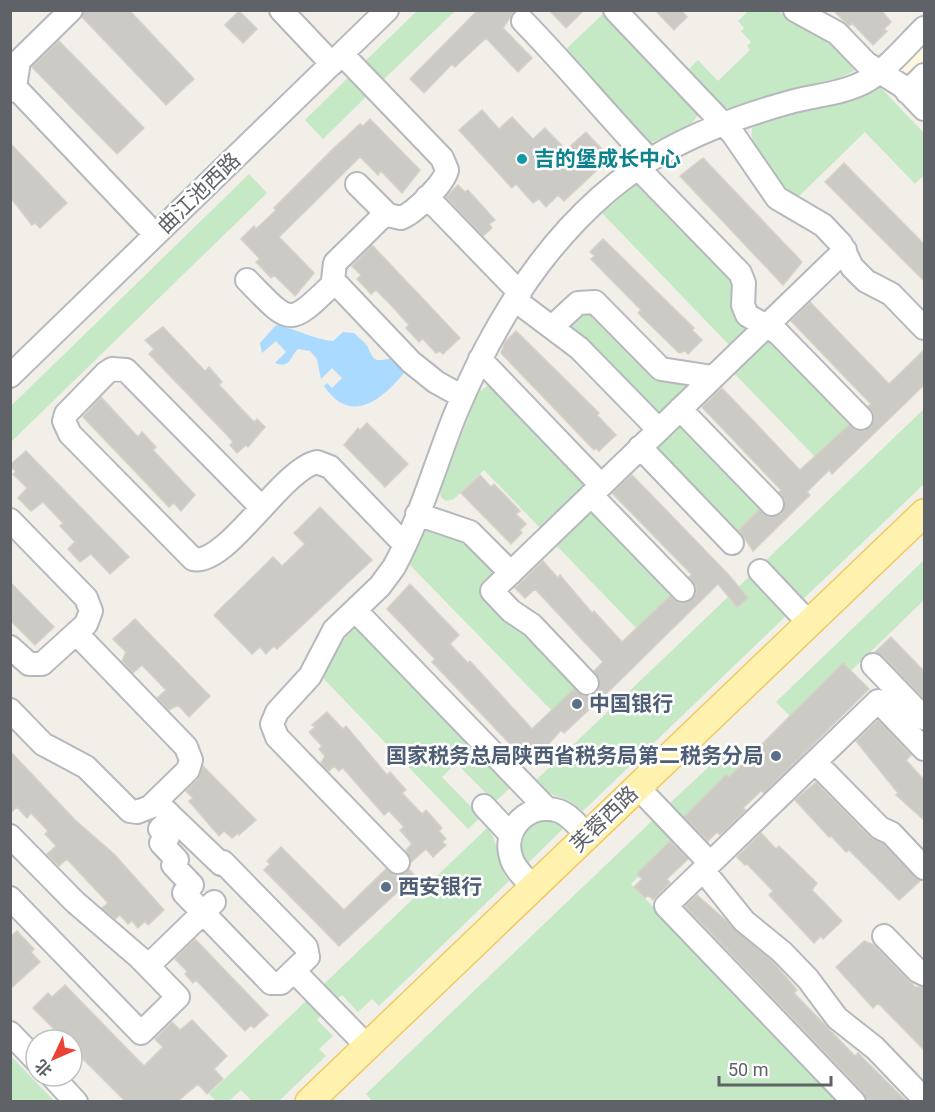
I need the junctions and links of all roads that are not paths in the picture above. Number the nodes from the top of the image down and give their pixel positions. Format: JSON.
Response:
{"nodes":[{"id":1,"x":71,"y":10,"type":"edge"},
{"id":2,"x":281,"y":10,"type":"edge"},
{"id":3,"x":367,"y":10,"type":"edge"},
{"id":4,"x":387,"y":10,"type":"edge"},
{"id":5,"x":615,"y":10,"type":"edge"},
{"id":6,"x":795,"y":10,"type":"edge"},
{"id":7,"x":523,"y":21,"type":"dead end"},
{"id":8,"x":924,"y":28,"type":"edge"},
{"id":9,"x":332,"y":57,"type":"junction"},
{"id":10,"x":879,"y":72,"type":"junction"},
{"id":11,"x":924,"y":75,"type":"edge"},
{"id":12,"x":13,"y":89,"type":"edge"},
{"id":13,"x":908,"y":92,"type":"junction"},
{"id":14,"x":924,"y":110,"type":"edge"},
{"id":15,"x":724,"y":124,"type":"junction"},
{"id":16,"x":644,"y":164,"type":"junction"},
{"id":17,"x":357,"y":184,"type":"dead end"},
{"id":18,"x":427,"y":197,"type":"junction"},
{"id":19,"x":386,"y":213,"type":"junction"},
{"id":20,"x":146,"y":225,"type":"junction"},
{"id":21,"x":845,"y":250,"type":"junction"},
{"id":22,"x":247,"y":280,"type":"dead end"},
{"id":23,"x":335,"y":282,"type":"junction"},
{"id":24,"x":517,"y":296,"type":"junction"},
{"id":25,"x":767,"y":325,"type":"junction"},
{"id":26,"x":553,"y":326,"type":"junction"},
{"id":27,"x":924,"y":328,"type":"edge"},
{"id":28,"x":10,"y":357,"type":"edge"},
{"id":29,"x":480,"y":359,"type":"junction"},
{"id":30,"x":10,"y":376,"type":"edge"},
{"id":31,"x":713,"y":377,"type":"junction"},
{"id":32,"x":463,"y":397,"type":"junction"},
{"id":33,"x":680,"y":409,"type":"junction"},
{"id":34,"x":861,"y":418,"type":"dead end"},
{"id":35,"x":659,"y":430,"type":"junction"},
{"id":36,"x":640,"y":447,"type":"junction"},
{"id":37,"x":596,"y":490,"type":"junction"},
{"id":38,"x":772,"y":504,"type":"dead end"},
{"id":39,"x":262,"y":508,"type":"junction"},
{"id":40,"x":417,"y":514,"type":"junction"},
{"id":41,"x":10,"y":520,"type":"edge"},
{"id":42,"x":923,"y":521,"type":"edge"},
{"id":43,"x":732,"y":543,"type":"dead end"},
{"id":44,"x":405,"y":545,"type":"junction"},
{"id":45,"x":760,"y":571,"type":"dead end"},
{"id":46,"x":511,"y":573,"type":"junction"},
{"id":47,"x":683,"y":590,"type":"dead end"},
{"id":48,"x":355,"y":610,"type":"junction"},
{"id":49,"x":809,"y":623,"type":"junction"},
{"id":50,"x":76,"y":633,"type":"junction"},
{"id":51,"x":10,"y":647,"type":"edge"},
{"id":52,"x":873,"y":665,"type":"dead end"},
{"id":53,"x":587,"y":682,"type":"dead end"},
{"id":54,"x":12,"y":714,"type":"edge"},
{"id":55,"x":924,"y":718,"type":"edge"},
{"id":56,"x":924,"y":749,"type":"edge"},
{"id":57,"x":815,"y":762,"type":"junction"},
{"id":58,"x":647,"y":797,"type":"junction"},
{"id":59,"x":156,"y":801,"type":"junction"},
{"id":60,"x":484,"y":806,"type":"dead end"},
{"id":61,"x":546,"y":808,"type":"junction"},
{"id":62,"x":172,"y":817,"type":"junction"},
{"id":63,"x":510,"y":834,"type":"junction"},
{"id":64,"x":587,"y":835,"type":"junction"},
{"id":65,"x":10,"y":836,"type":"edge"},
{"id":66,"x":398,"y":862,"type":"dead end"},
{"id":67,"x":707,"y":866,"type":"junction"},
{"id":68,"x":924,"y":868,"type":"edge"},
{"id":69,"x":533,"y":886,"type":"junction"},
{"id":70,"x":10,"y":898,"type":"edge"},
{"id":71,"x":209,"y":907,"type":"junction"},
{"id":72,"x":884,"y":936,"type":"dead end"},
{"id":73,"x":148,"y":966,"type":"junction"},
{"id":74,"x":294,"y":971,"type":"junction"},
{"id":75,"x":924,"y":974,"type":"edge"},
{"id":76,"x":10,"y":1033,"type":"edge"},
{"id":77,"x":367,"y":1046,"type":"junction"},
{"id":78,"x":24,"y":1048,"type":"edge"},
{"id":79,"x":64,"y":1088,"type":"edge"},
{"id":80,"x":924,"y":1099,"type":"edge"},
{"id":81,"x":76,"y":1101,"type":"edge"},
{"id":82,"x":309,"y":1101,"type":"edge"},
{"id":83,"x":328,"y":1101,"type":"edge"},
{"id":84,"x":854,"y":1101,"type":"edge"}],
"edges":[{"from":1,"to":12,"type":"street"},
{"from":2,"to":9,"type":"street"},
{"from":3,"to":9,"type":"street","name":"曲江池西路"},
{"from":4,"to":9,"type":"street","name":"曲江池西路"},
{"from":5,"to":15,"type":"street"},
{"from":6,"to":10,"type":"street"},
{"from":7,"to":16,"type":"street"},
{"from":8,"to":10,"type":"street"},
{"from":9,"to":18,"type":"street"},
{"from":9,"to":20,"type":"street","name":"曲江池西路"},
{"from":9,"to":30,"type":"street","name":"曲江池西路"},
{"from":10,"to":13,"type":"street"},
{"from":10,"to":15,"type":"street"},
{"from":11,"to":13,"type":"street"},
{"from":12,"to":20,"type":"street"},
{"from":13,"to":14,"type":"street"},
{"from":15,"to":16,"type":"street"},
{"from":15,"to":21,"type":"street"},
{"from":16,"to":24,"type":"street"},
{"from":16,"to":25,"type":"street"},
{"from":17,"to":19,"type":"street"},
{"from":18,"to":19,"type":"street"},
{"from":18,"to":24,"type":"street"},
{"from":19,"to":23,"type":"street"},
{"from":20,"to":28,"type":"street","name":"曲江池西路"},
{"from":21,"to":25,"type":"street"},
{"from":21,"to":27,"type":"street"},
{"from":22,"to":23,"type":"street"},
{"from":23,"to":32,"type":"street"},
{"from":24,"to":26,"type":"street"},
{"from":24,"to":29,"type":"street"},
{"from":25,"to":31,"type":"street"},
{"from":25,"to":34,"type":"street"},
{"from":26,"to":31,"type":"street"},
{"from":26,"to":35,"type":"street"},
{"from":29,"to":32,"type":"street"},
{"from":29,"to":37,"type":"street"},
{"from":31,"to":33,"type":"street"},
{"from":32,"to":40,"type":"street"},
{"from":33,"to":35,"type":"street"},
{"from":33,"to":38,"type":"street"},
{"from":35,"to":36,"type":"street"},
{"from":36,"to":37,"type":"street"},
{"from":36,"to":43,"type":"street"},
{"from":37,"to":46,"type":"street"},
{"from":37,"to":47,"type":"street"},
{"from":39,"to":39,"type":"street"},
{"from":39,"to":44,"type":"street"},
{"from":40,"to":44,"type":"street"},
{"from":40,"to":46,"type":"street"},
{"from":41,"to":50,"type":"street"},
{"from":42,"to":49,"type":"main road","name":"芙蓉西路"},
{"from":42,"to":58,"type":"main road","name":"芙蓉西路"},
{"from":44,"to":48,"type":"street"},
{"from":45,"to":49,"type":"street"},
{"from":46,"to":53,"type":"street"},
{"from":48,"to":61,"type":"street"},
{"from":48,"to":66,"type":"street"},
{"from":49,"to":64,"type":"main road","name":"芙蓉西路"},
{"from":50,"to":51,"type":"street"},
{"from":50,"to":59,"type":"street"},
{"from":52,"to":55,"type":"street"},
{"from":54,"to":59,"type":"street"},
{"from":56,"to":57,"type":"street"},
{"from":57,"to":67,"type":"street"},
{"from":57,"to":68,"type":"street"},
{"from":58,"to":67,"type":"street"},
{"from":58,"to":83,"type":"main road","name":"芙蓉西路"},
{"from":59,"to":62,"type":"street"},
{"from":60,"to":63,"type":"street"},
{"from":61,"to":63,"type":"street"},
{"from":61,"to":64,"type":"street"},
{"from":62,"to":71,"type":"street"},
{"from":62,"to":74,"type":"street"},
{"from":63,"to":69,"type":"street"},
{"from":64,"to":69,"type":"main road","name":"芙蓉西路"},
{"from":65,"to":73,"type":"street"},
{"from":67,"to":80,"type":"street"},
{"from":67,"to":84,"type":"street"},
{"from":69,"to":77,"type":"main road","name":"芙蓉西路"},
{"from":70,"to":73,"type":"street"},
{"from":71,"to":73,"type":"street"},
{"from":71,"to":74,"type":"street"},
{"from":72,"to":75,"type":"street"},
{"from":74,"to":77,"type":"street"},
{"from":76,"to":78,"type":"street"},
{"from":77,"to":82,"type":"main road","name":"芙蓉西路"},
{"from":79,"to":81,"type":"street"}]}
